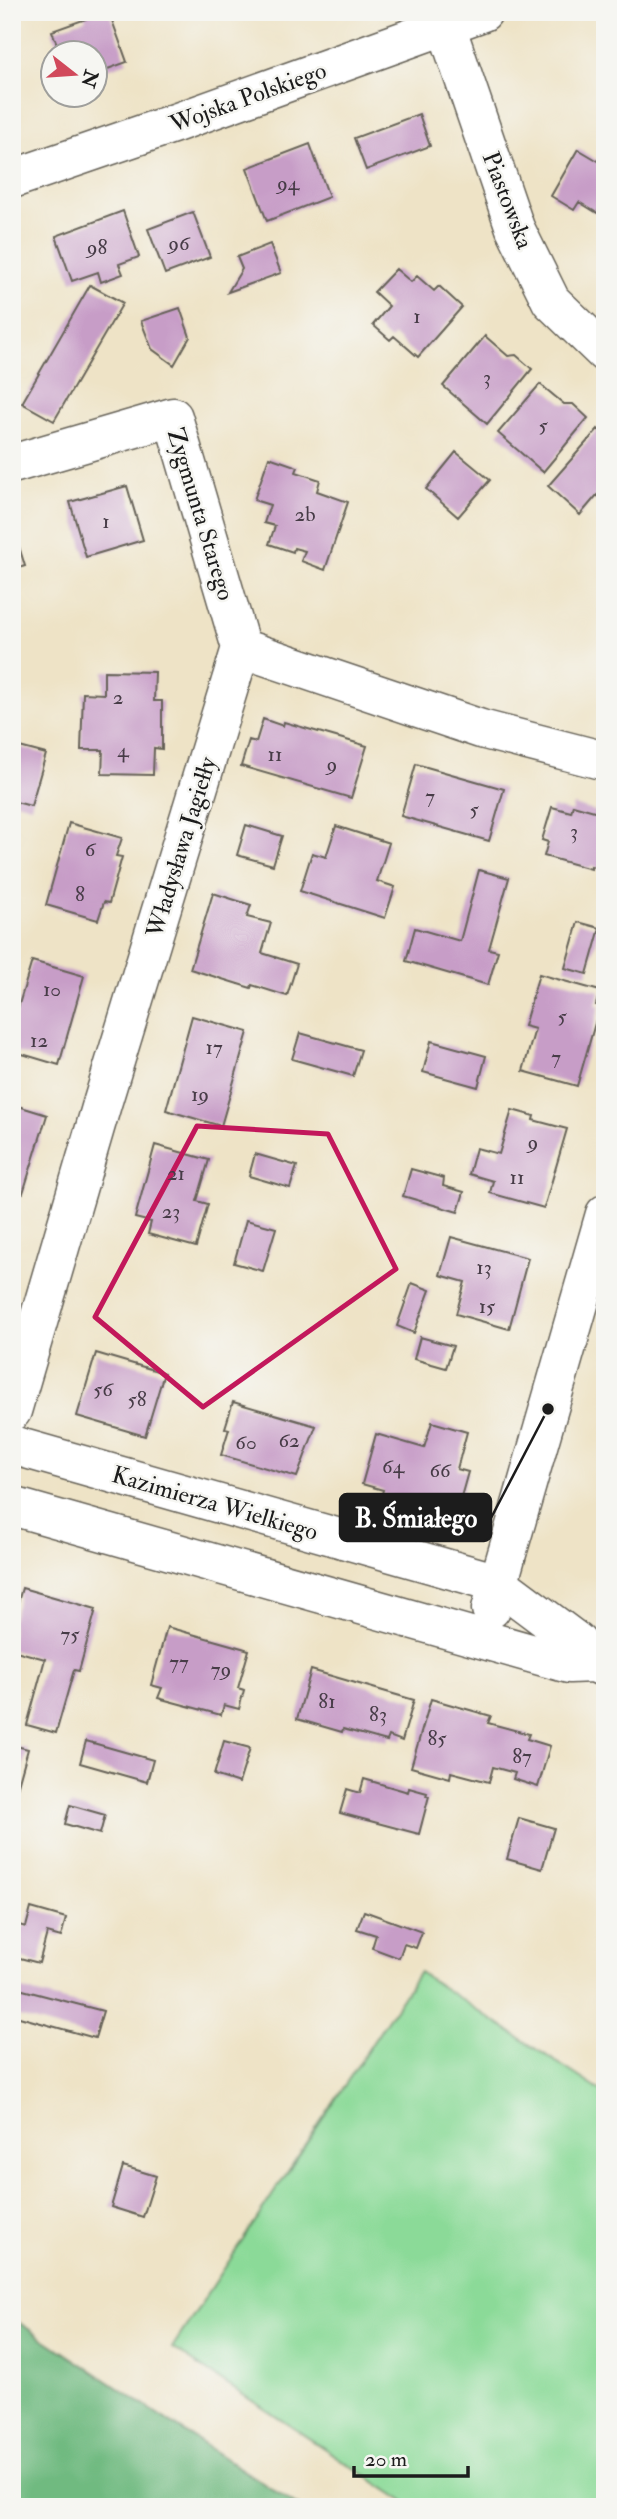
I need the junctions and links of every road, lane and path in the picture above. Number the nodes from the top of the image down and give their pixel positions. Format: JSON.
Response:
{"nodes":[{"id":1,"x":482,"y":12,"type":"edge"},
{"id":2,"x":446,"y":26,"type":"junction"},
{"id":3,"x":12,"y":179,"type":"edge"},
{"id":4,"x":605,"y":353,"type":"edge"},
{"id":5,"x":12,"y":464,"type":"edge"},
{"id":6,"x":241,"y":648,"type":"junction"},
{"id":7,"x":605,"y":761,"type":"edge"},
{"id":8,"x":605,"y":1214,"type":"edge"},
{"id":9,"x":12,"y":1411,"type":"edge"},
{"id":10,"x":12,"y":1445,"type":"edge"},
{"id":11,"x":12,"y":1506,"type":"edge"},
{"id":12,"x":498,"y":1583,"type":"junction"},
{"id":13,"x":483,"y":1639,"type":"junction"},
{"id":14,"x":599,"y":1665,"type":"edge"}],
"edges":[{"from":1,"to":2,"type":"street","name":"Wojska Polskiego"},
{"from":2,"to":3,"type":"street","name":"Wojska Polskiego"},
{"from":2,"to":4,"type":"street","name":"Piastowska"},
{"from":5,"to":6,"type":"street","name":"Zygmunta Starego"},
{"from":6,"to":7,"type":"street"},
{"from":6,"to":9,"type":"street","name":"Władysława Jagiełły"},
{"from":8,"to":12,"type":"street"},
{"from":10,"to":12,"type":"street","name":"Kazimierza Wielkiego"},
{"from":11,"to":13,"type":"street","name":"Kazimierza Wielkiego"},
{"from":12,"to":13,"type":"street"},
{"from":12,"to":14,"type":"street","name":"Kazimierza Wielkiego"},
{"from":13,"to":14,"type":"street","name":"Kazimierza Wielkiego"}]}
